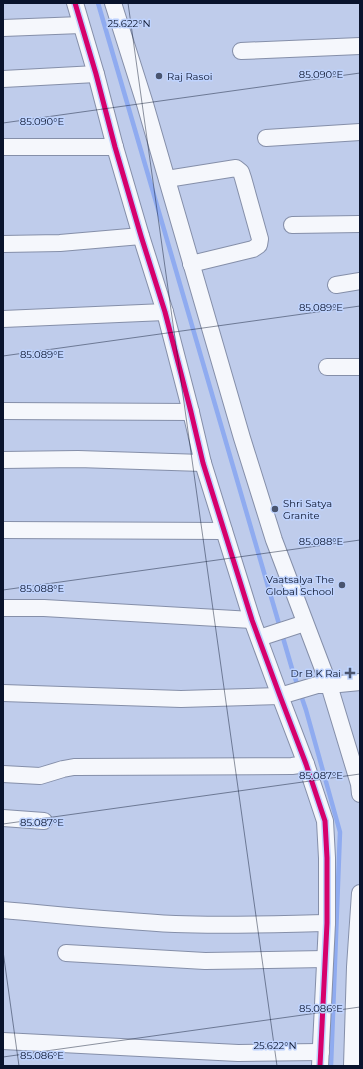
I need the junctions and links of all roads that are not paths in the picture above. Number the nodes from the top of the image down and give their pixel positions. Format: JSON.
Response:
{"nodes":[{"id":1,"x":75,"y":3,"type":"edge"},
{"id":2,"x":113,"y":3,"type":"edge"},
{"id":3,"x":81,"y":25,"type":"junction"},
{"id":4,"x":3,"y":28,"type":"edge"},
{"id":5,"x":360,"y":46,"type":"edge"},
{"id":6,"x":241,"y":51,"type":"dead end"},
{"id":7,"x":96,"y":74,"type":"junction"},
{"id":8,"x":3,"y":79,"type":"edge"},
{"id":9,"x":360,"y":132,"type":"edge"},
{"id":10,"x":266,"y":138,"type":"dead end"},
{"id":11,"x":3,"y":147,"type":"edge"},
{"id":12,"x":115,"y":147,"type":"junction"},
{"id":13,"x":167,"y":179,"type":"junction"},
{"id":14,"x":360,"y":224,"type":"edge"},
{"id":15,"x":292,"y":225,"type":"dead end"},
{"id":16,"x":141,"y":236,"type":"junction"},
{"id":17,"x":3,"y":244,"type":"edge"},
{"id":18,"x":191,"y":264,"type":"junction"},
{"id":19,"x":360,"y":282,"type":"edge"},
{"id":20,"x":336,"y":285,"type":"dead end"},
{"id":21,"x":165,"y":312,"type":"junction"},
{"id":22,"x":3,"y":319,"type":"edge"},
{"id":23,"x":328,"y":367,"type":"dead end"},
{"id":24,"x":360,"y":367,"type":"edge"},
{"id":25,"x":3,"y":411,"type":"edge"},
{"id":26,"x":191,"y":412,"type":"junction"},
{"id":27,"x":3,"y":460,"type":"edge"},
{"id":28,"x":202,"y":463,"type":"junction"},
{"id":29,"x":3,"y":530,"type":"edge"},
{"id":30,"x":224,"y":532,"type":"junction"},
{"id":31,"x":3,"y":608,"type":"edge"},
{"id":32,"x":252,"y":620,"type":"junction"},
{"id":33,"x":299,"y":625,"type":"junction"},
{"id":34,"x":262,"y":637,"type":"junction"},
{"id":35,"x":360,"y":682,"type":"edge"},
{"id":36,"x":323,"y":685,"type":"junction"},
{"id":37,"x":3,"y":693,"type":"edge"},
{"id":38,"x":285,"y":695,"type":"junction"},
{"id":39,"x":306,"y":764,"type":"junction"},
{"id":40,"x":3,"y":774,"type":"edge"},
{"id":41,"x":360,"y":794,"type":"edge"},
{"id":42,"x":3,"y":818,"type":"edge"},
{"id":43,"x":44,"y":821,"type":"dead end"},
{"id":44,"x":360,"y":893,"type":"edge"},
{"id":45,"x":3,"y":910,"type":"edge"},
{"id":46,"x":327,"y":923,"type":"junction"},
{"id":47,"x":66,"y":953,"type":"dead end"},
{"id":48,"x":325,"y":959,"type":"junction"},
{"id":49,"x":3,"y":1041,"type":"edge"},
{"id":50,"x":321,"y":1059,"type":"edge"},
{"id":51,"x":352,"y":1066,"type":"edge"}],
"edges":[{"from":1,"to":3,"type":"street"},
{"from":2,"to":13,"type":"street"},
{"from":3,"to":4,"type":"street"},
{"from":3,"to":7,"type":"street"},
{"from":5,"to":6,"type":"street"},
{"from":7,"to":8,"type":"street"},
{"from":7,"to":12,"type":"street"},
{"from":9,"to":10,"type":"street"},
{"from":11,"to":12,"type":"street"},
{"from":12,"to":16,"type":"street"},
{"from":13,"to":18,"type":"street"},
{"from":13,"to":18,"type":"street"},
{"from":14,"to":15,"type":"street"},
{"from":16,"to":17,"type":"street"},
{"from":16,"to":21,"type":"street"},
{"from":18,"to":33,"type":"street"},
{"from":19,"to":20,"type":"street"},
{"from":21,"to":22,"type":"street"},
{"from":21,"to":26,"type":"street"},
{"from":23,"to":24,"type":"street"},
{"from":25,"to":26,"type":"street"},
{"from":26,"to":28,"type":"street"},
{"from":27,"to":28,"type":"street"},
{"from":28,"to":30,"type":"street"},
{"from":29,"to":30,"type":"street"},
{"from":30,"to":32,"type":"street"},
{"from":31,"to":32,"type":"street"},
{"from":32,"to":34,"type":"street"},
{"from":33,"to":34,"type":"street"},
{"from":33,"to":36,"type":"street"},
{"from":34,"to":38,"type":"street"},
{"from":35,"to":36,"type":"street"},
{"from":36,"to":38,"type":"street"},
{"from":36,"to":41,"type":"street"},
{"from":37,"to":38,"type":"street"},
{"from":38,"to":39,"type":"street"},
{"from":39,"to":40,"type":"street"},
{"from":39,"to":46,"type":"street"},
{"from":42,"to":43,"type":"street"},
{"from":44,"to":51,"type":"street"},
{"from":45,"to":46,"type":"street"},
{"from":46,"to":48,"type":"street"},
{"from":47,"to":48,"type":"street"},
{"from":48,"to":50,"type":"street"},
{"from":49,"to":50,"type":"street"}]}
